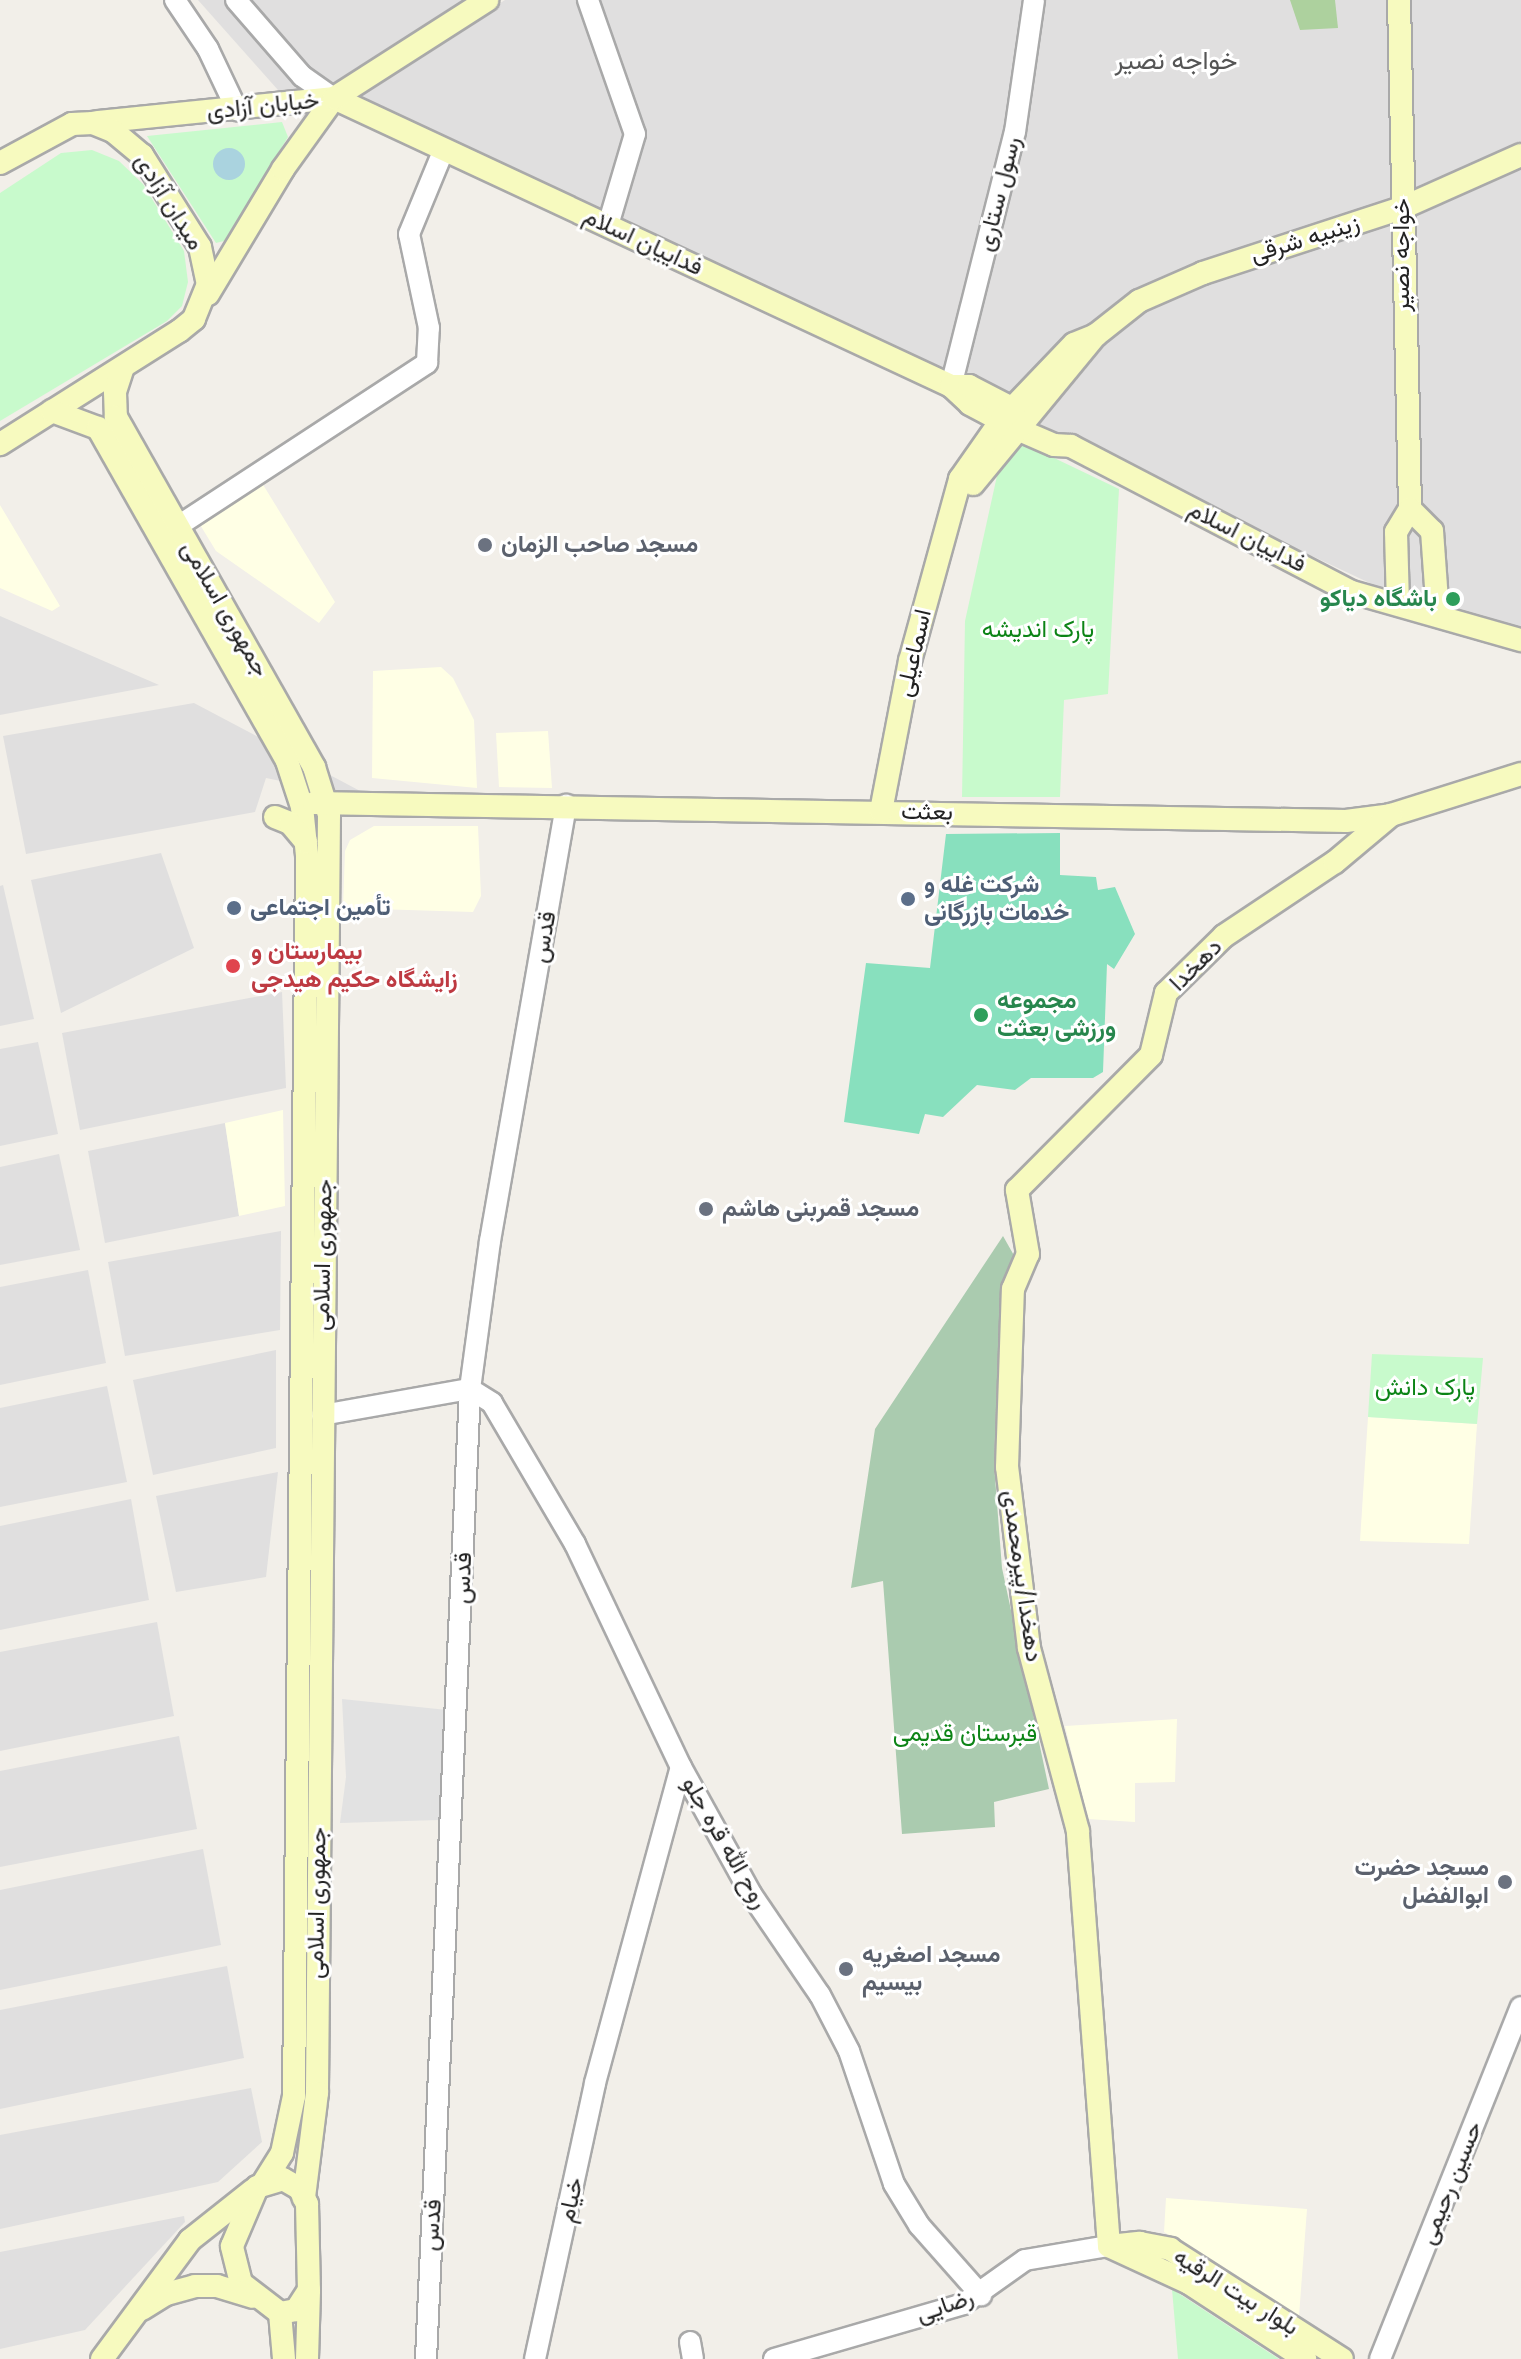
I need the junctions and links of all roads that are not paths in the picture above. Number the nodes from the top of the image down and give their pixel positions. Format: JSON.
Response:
{"nodes":[{"id":1,"x":175,"y":0,"type":"edge"},
{"id":2,"x":236,"y":0,"type":"edge"},
{"id":3,"x":487,"y":0,"type":"edge"},
{"id":4,"x":588,"y":0,"type":"edge"},
{"id":5,"x":1034,"y":0,"type":"edge"},
{"id":6,"x":1399,"y":0,"type":"edge"},
{"id":7,"x":334,"y":98,"type":"junction"},
{"id":8,"x":237,"y":110,"type":"junction"},
{"id":9,"x":93,"y":123,"type":"junction"},
{"id":10,"x":444,"y":149,"type":"junction"},
{"id":11,"x":1521,"y":155,"type":"edge"},
{"id":12,"x":0,"y":163,"type":"edge"},
{"id":13,"x":1402,"y":208,"type":"junction"},
{"id":14,"x":608,"y":225,"type":"junction"},
{"id":15,"x":204,"y":302,"type":"junction"},
{"id":16,"x":123,"y":367,"type":"junction"},
{"id":17,"x":951,"y":386,"type":"junction"},
{"id":18,"x":52,"y":411,"type":"junction"},
{"id":19,"x":1015,"y":418,"type":"junction"},
{"id":20,"x":0,"y":444,"type":"edge"},
{"id":21,"x":1410,"y":509,"type":"junction"},
{"id":22,"x":178,"y":526,"type":"junction"},
{"id":23,"x":1398,"y":604,"type":"junction"},
{"id":24,"x":1438,"y":615,"type":"junction"},
{"id":25,"x":1521,"y":640,"type":"edge"},
{"id":26,"x":314,"y":767,"type":"junction"},
{"id":27,"x":1521,"y":774,"type":"edge"},
{"id":28,"x":326,"y":800,"type":"junction"},
{"id":29,"x":361,"y":800,"type":"junction"},
{"id":30,"x":566,"y":805,"type":"junction"},
{"id":31,"x":302,"y":807,"type":"junction"},
{"id":32,"x":881,"y":811,"type":"junction"},
{"id":33,"x":1391,"y":815,"type":"junction"},
{"id":34,"x":275,"y":817,"type":"dead end"},
{"id":35,"x":329,"y":831,"type":"junction"},
{"id":36,"x":306,"y":842,"type":"junction"},
{"id":37,"x":317,"y":871,"type":"junction"},
{"id":38,"x":1017,"y":1190,"type":"joint"},
{"id":39,"x":470,"y":1389,"type":"junction"},
{"id":40,"x":322,"y":1415,"type":"junction"},
{"id":41,"x":681,"y":1767,"type":"junction"},
{"id":42,"x":1521,"y":2007,"type":"edge"},
{"id":43,"x":260,"y":2186,"type":"junction"},
{"id":44,"x":304,"y":2198,"type":"junction"},
{"id":45,"x":1109,"y":2246,"type":"junction"},
{"id":46,"x":309,"y":2290,"type":"junction"},
{"id":47,"x":981,"y":2295,"type":"junction"},
{"id":48,"x":255,"y":2299,"type":"junction"},
{"id":49,"x":280,"y":2313,"type":"junction"},
{"id":50,"x":130,"y":2316,"type":"junction"},
{"id":51,"x":102,"y":2359,"type":"edge"},
{"id":52,"x":284,"y":2359,"type":"edge"},
{"id":53,"x":307,"y":2359,"type":"edge"},
{"id":54,"x":426,"y":2359,"type":"edge"},
{"id":55,"x":535,"y":2359,"type":"edge"},
{"id":56,"x":774,"y":2359,"type":"edge"},
{"id":57,"x":1305,"y":2359,"type":"edge"},
{"id":58,"x":1342,"y":2359,"type":"edge"},
{"id":59,"x":1380,"y":2359,"type":"edge"}],
"edges":[{"from":1,"to":8,"type":"street"},
{"from":2,"to":7,"type":"street"},
{"from":3,"to":7,"type":"main road"},
{"from":4,"to":14,"type":"street"},
{"from":5,"to":17,"type":"street","name":"رسول ستاری"},
{"from":6,"to":13,"type":"main road","name":"خواجه نصیر"},
{"from":7,"to":8,"type":"main road","name":"خیابان آزادی"},
{"from":7,"to":10,"type":"main road","name":"فداییان اسلام"},
{"from":7,"to":15,"type":"main road","name":"خیابان آزادی"},
{"from":8,"to":9,"type":"main road","name":"خیابان آزادی"},
{"from":9,"to":12,"type":"main road"},
{"from":9,"to":15,"type":"main road","name":"میدان آزادی"},
{"from":10,"to":14,"type":"main road","name":"فداییان اسلام"},
{"from":10,"to":22,"type":"street"},
{"from":11,"to":13,"type":"main road","name":"زینبیه شرقی"},
{"from":13,"to":19,"type":"main road","name":"زینبیه شرقی"},
{"from":13,"to":21,"type":"main road","name":"خواجه نصیر"},
{"from":14,"to":17,"type":"main road","name":"فداییان اسلام"},
{"from":15,"to":16,"type":"main road"},
{"from":16,"to":18,"type":"main road"},
{"from":16,"to":22,"type":"main road","name":"جمهوری اسلامی"},
{"from":17,"to":19,"type":"main road","name":"فداییان اسلام"},
{"from":18,"to":20,"type":"main road"},
{"from":18,"to":31,"type":"main road","name":"جمهوری اسلامی"},
{"from":19,"to":23,"type":"main road","name":"فداییان اسلام"},
{"from":19,"to":32,"type":"main road","name":"اسماعیلی"},
{"from":21,"to":23,"type":"main road"},
{"from":21,"to":24,"type":"main road"},
{"from":22,"to":26,"type":"main road","name":"جمهوری اسلامی"},
{"from":23,"to":24,"type":"main road","name":"فداییان اسلام"},
{"from":24,"to":25,"type":"main road","name":"فداییان اسلام"},
{"from":26,"to":28,"type":"main road","name":"جمهوری اسلامی"},
{"from":26,"to":29,"type":"main road"},
{"from":27,"to":33,"type":"main road","name":"بعثت"},
{"from":28,"to":29,"type":"main road","name":"بعثت"},
{"from":28,"to":31,"type":"main road","name":"بعثت"},
{"from":28,"to":35,"type":"main road","name":"جمهوری اسلامی"},
{"from":29,"to":30,"type":"main road","name":"بعثت"},
{"from":29,"to":35,"type":"main road"},
{"from":30,"to":32,"type":"main road","name":"بعثت"},
{"from":30,"to":39,"type":"street","name":"قدس"},
{"from":31,"to":36,"type":"main road","name":"جمهوری اسلامی"},
{"from":32,"to":33,"type":"main road","name":"بعثت"},
{"from":33,"to":38,"type":"main road","name":"دهخدا"},
{"from":34,"to":36,"type":"main road"},
{"from":35,"to":37,"type":"main road","name":"جمهوری اسلامی"},
{"from":36,"to":37,"type":"main road","name":"جمهوری اسلامی"},
{"from":37,"to":40,"type":"main road","name":"جمهوری اسلامی"},
{"from":37,"to":43,"type":"main road","name":"جمهوری اسلامی"},
{"from":38,"to":45,"type":"main road","name":"دهخدا/پیرمحمدی"},
{"from":39,"to":40,"type":"street"},
{"from":39,"to":41,"type":"street","name":"روح الله قره جلو"},
{"from":39,"to":54,"type":"street","name":"قدس"},
{"from":40,"to":44,"type":"main road","name":"جمهوری اسلامی"},
{"from":41,"to":47,"type":"street","name":"روح الله قره جلو"},
{"from":41,"to":55,"type":"street","name":"خیام"},
{"from":42,"to":59,"type":"street","name":"حسین رحیمی"},
{"from":43,"to":44,"type":"main road"},
{"from":43,"to":48,"type":"main road","name":"جمهوری اسلامی"},
{"from":43,"to":50,"type":"main road"},
{"from":44,"to":46,"type":"main road","name":"جمهوری اسلامی"},
{"from":45,"to":47,"type":"street","name":"رضایی"},
{"from":45,"to":57,"type":"main road","name":"بلوار بیت الرقیه"},
{"from":45,"to":58,"type":"main road","name":"بلوار بیت الرقیه"},
{"from":46,"to":49,"type":"main road"},
{"from":46,"to":53,"type":"main road"},
{"from":47,"to":56,"type":"street","name":"رضایی"},
{"from":48,"to":49,"type":"main road"},
{"from":48,"to":50,"type":"main road"},
{"from":49,"to":52,"type":"main road"},
{"from":50,"to":51,"type":"main road"}]}
